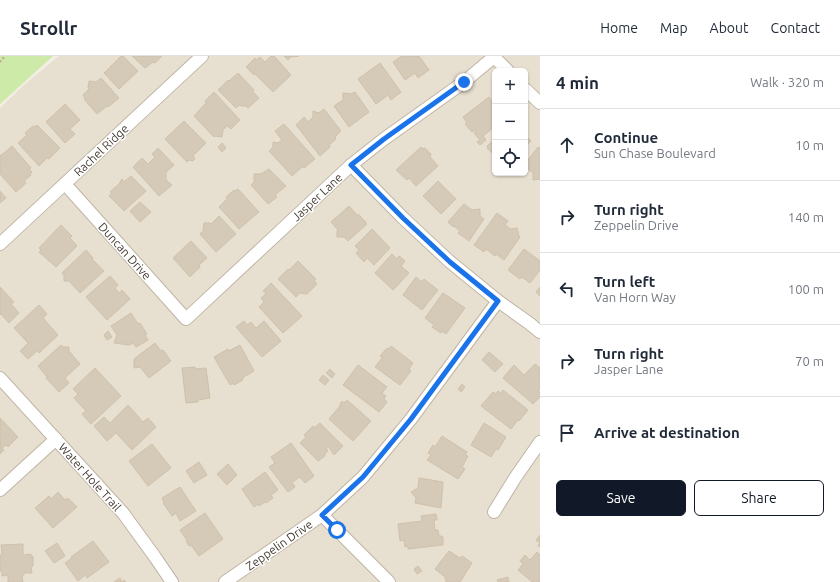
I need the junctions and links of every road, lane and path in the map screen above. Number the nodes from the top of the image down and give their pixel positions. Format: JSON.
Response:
{"nodes":[{"id":1,"x":5,"y":56,"type":"edge"},
{"id":2,"x":202,"y":56,"type":"edge"},
{"id":3,"x":495,"y":56,"type":"edge"},
{"id":4,"x":0,"y":62,"type":"edge"},
{"id":5,"x":505,"y":68,"type":"edge"},
{"id":6,"x":528,"y":92,"type":"edge"},
{"id":7,"x":540,"y":103,"type":"edge"},
{"id":8,"x":351,"y":165,"type":"junction"},
{"id":9,"x":65,"y":184,"type":"junction"},
{"id":10,"x":0,"y":244,"type":"edge"},
{"id":11,"x":498,"y":301,"type":"junction"},
{"id":12,"x":186,"y":319,"type":"joint"},
{"id":13,"x":540,"y":332,"type":"edge"},
{"id":14,"x":0,"y":378,"type":"edge"},
{"id":15,"x":56,"y":439,"type":"junction"},
{"id":16,"x":540,"y":442,"type":"edge"},
{"id":17,"x":0,"y":490,"type":"edge"},
{"id":18,"x":494,"y":512,"type":"dead end"},
{"id":19,"x":322,"y":515,"type":"junction"},
{"id":20,"x":172,"y":582,"type":"edge"},
{"id":21,"x":225,"y":582,"type":"edge"},
{"id":22,"x":389,"y":582,"type":"edge"}],
"edges":[{"from":1,"to":4,"type":"path"},
{"from":2,"to":9,"type":"street","name":"Rachel Ridge"},
{"from":3,"to":5,"type":"street"},
{"from":3,"to":8,"type":"street","name":"Jasper Lane"},
{"from":6,"to":7,"type":"street"},
{"from":8,"to":11,"type":"street"},
{"from":8,"to":12,"type":"street","name":"Jasper Lane"},
{"from":9,"to":10,"type":"street","name":"Rachel Ridge"},
{"from":9,"to":12,"type":"street","name":"Duncan Drive"},
{"from":11,"to":13,"type":"street"},
{"from":11,"to":19,"type":"street","name":"Zeppelin Drive"},
{"from":14,"to":15,"type":"street","name":"Water Hole Trail"},
{"from":15,"to":17,"type":"street"},
{"from":15,"to":20,"type":"street","name":"Water Hole Trail"},
{"from":16,"to":18,"type":"street"},
{"from":19,"to":21,"type":"street","name":"Zeppelin Drive"},
{"from":19,"to":22,"type":"street"}]}
